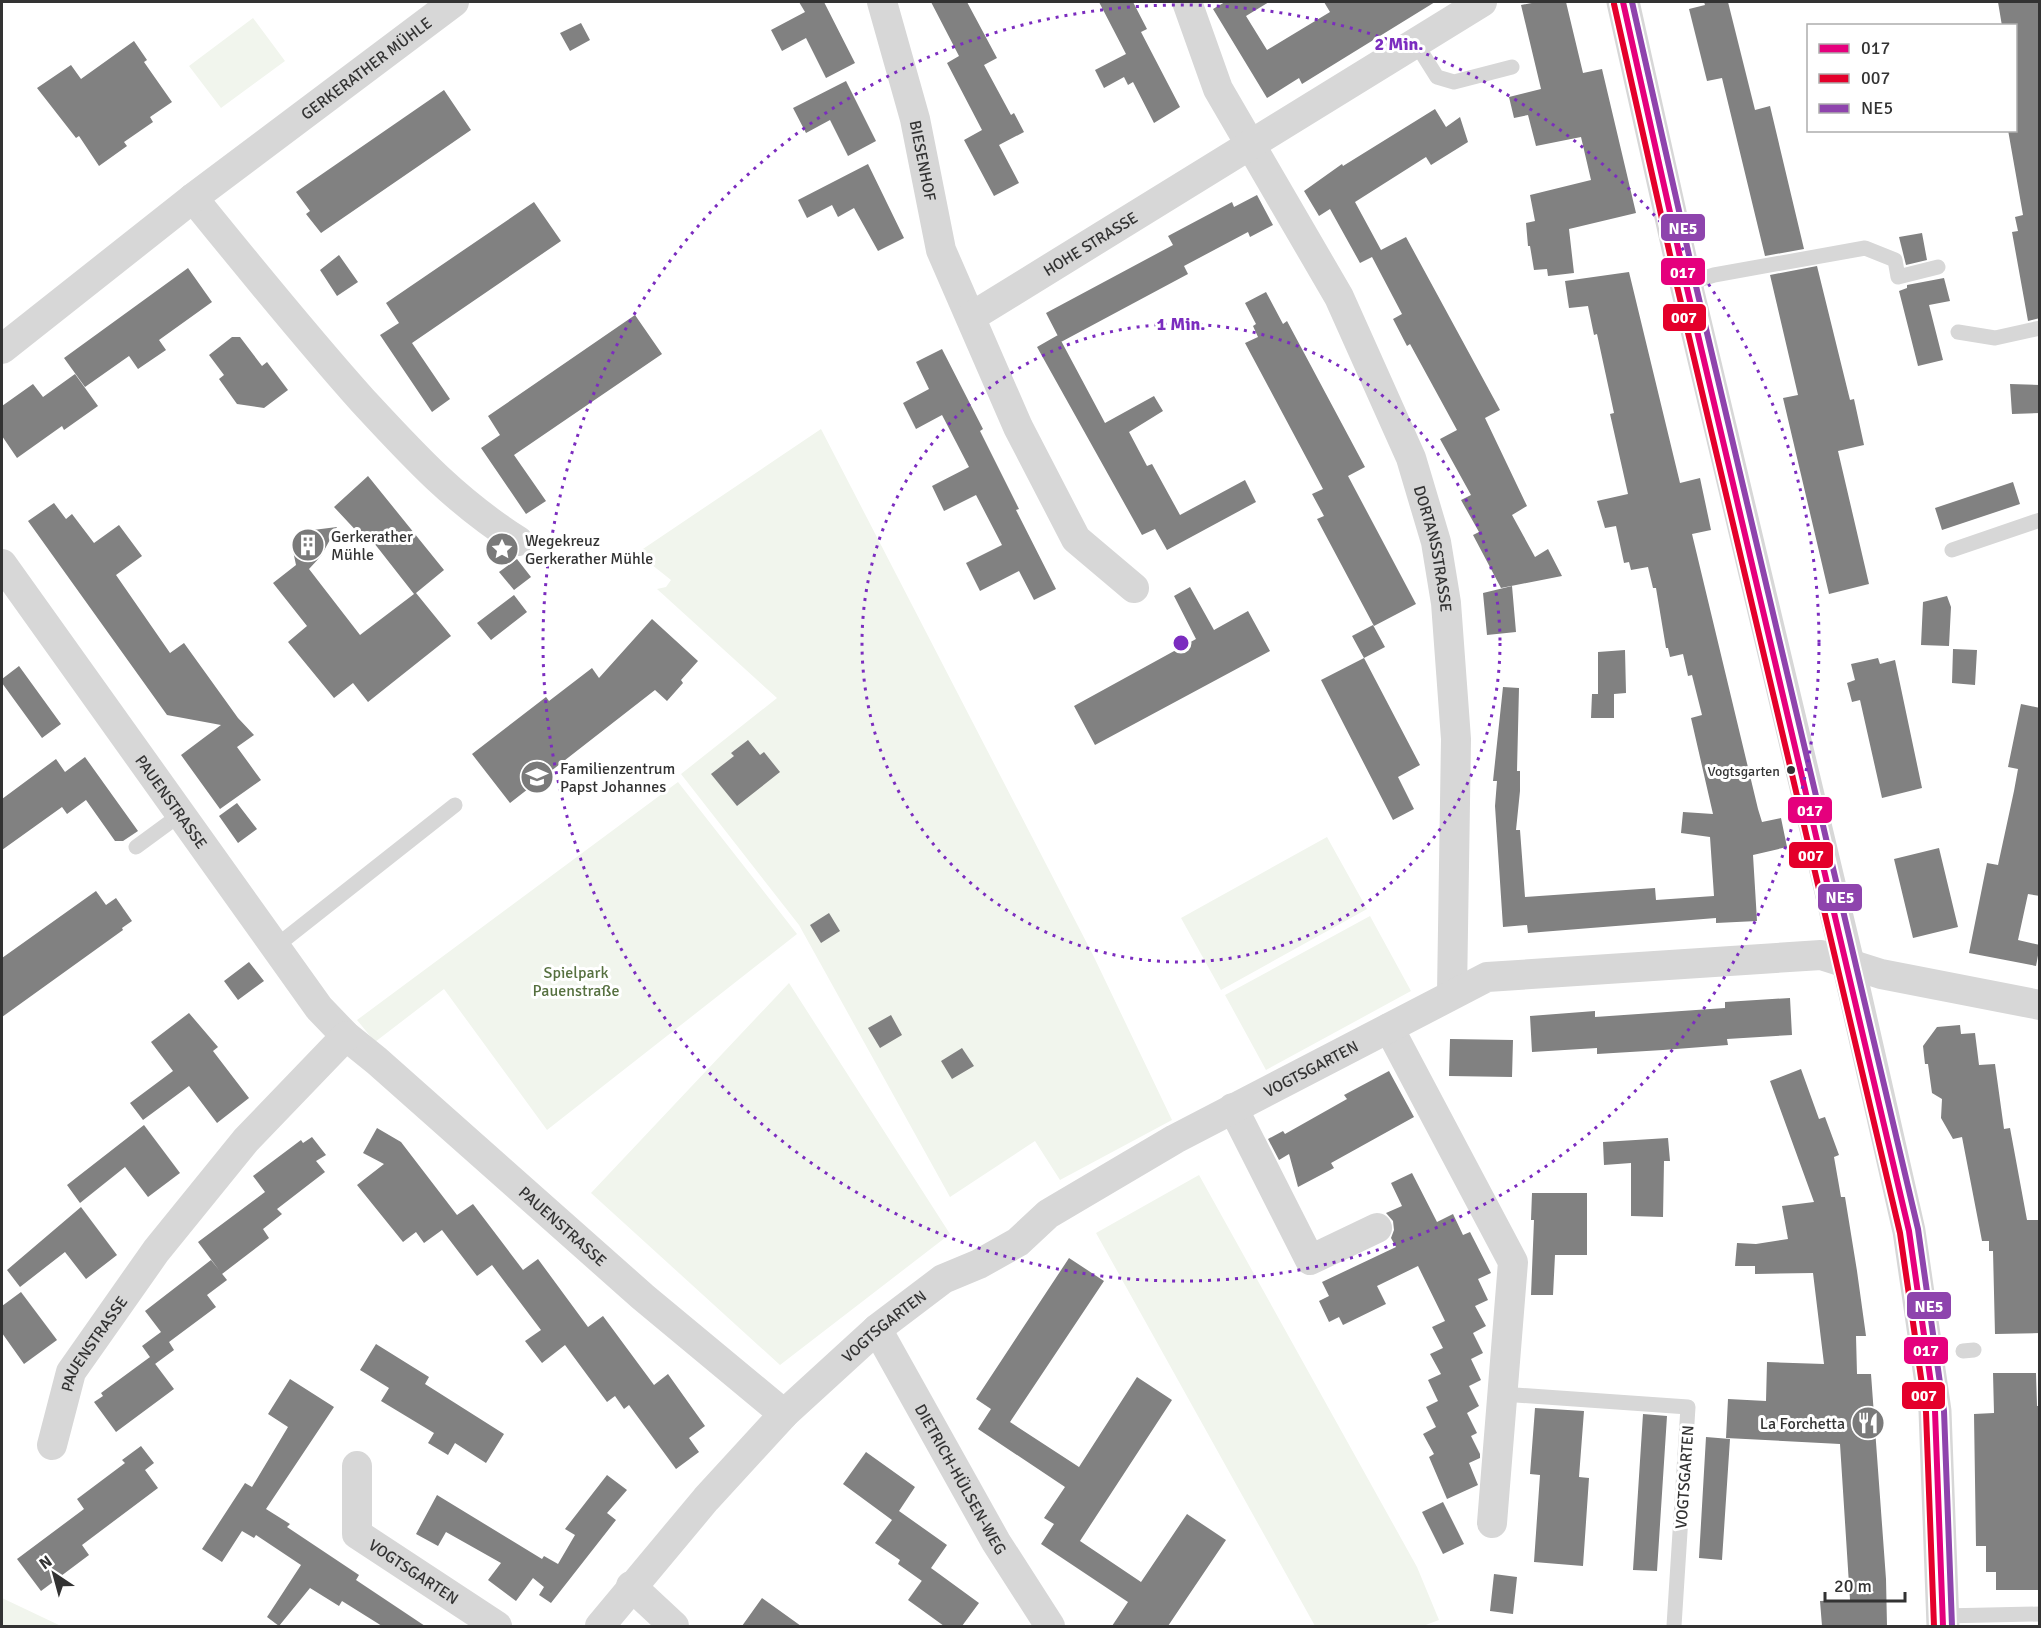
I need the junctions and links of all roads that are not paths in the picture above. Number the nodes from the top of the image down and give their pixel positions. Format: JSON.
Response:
{"nodes":[{"id":1,"x":454,"y":2,"type":"edge"},
{"id":2,"x":882,"y":2,"type":"edge"},
{"id":3,"x":1188,"y":2,"type":"edge"},
{"id":4,"x":1482,"y":2,"type":"edge"},
{"id":5,"x":1623,"y":2,"type":"edge"},
{"id":6,"x":1415,"y":42,"type":"junction"},
{"id":7,"x":1512,"y":67,"type":"dead end"},
{"id":8,"x":1250,"y":144,"type":"junction"},
{"id":9,"x":193,"y":198,"type":"junction"},
{"id":10,"x":1938,"y":267,"type":"dead end"},
{"id":11,"x":1686,"y":284,"type":"junction"},
{"id":12,"x":971,"y":317,"type":"junction"},
{"id":13,"x":2040,"y":328,"type":"edge"},
{"id":14,"x":1959,"y":332,"type":"dead end"},
{"id":15,"x":2,"y":349,"type":"edge"},
{"id":16,"x":2040,"y":520,"type":"edge"},
{"id":17,"x":518,"y":541,"type":"dead end"},
{"id":18,"x":1952,"y":550,"type":"dead end"},
{"id":19,"x":2,"y":564,"type":"edge"},
{"id":20,"x":1134,"y":588,"type":"dead end"},
{"id":21,"x":455,"y":805,"type":"dead end"},
{"id":22,"x":181,"y":814,"type":"junction"},
{"id":23,"x":136,"y":847,"type":"dead end"},
{"id":24,"x":275,"y":947,"type":"junction"},
{"id":25,"x":1848,"y":963,"type":"junction"},
{"id":26,"x":1452,"y":993,"type":"junction"},
{"id":27,"x":2040,"y":1005,"type":"edge"},
{"id":28,"x":1389,"y":1028,"type":"junction"},
{"id":29,"x":346,"y":1036,"type":"junction"},
{"id":30,"x":1233,"y":1108,"type":"junction"},
{"id":31,"x":1377,"y":1228,"type":"dead end"},
{"id":32,"x":877,"y":1329,"type":"junction"},
{"id":33,"x":1502,"y":1394,"type":"junction"},
{"id":34,"x":784,"y":1414,"type":"junction"},
{"id":35,"x":52,"y":1445,"type":"dead end"},
{"id":36,"x":357,"y":1466,"type":"dead end"},
{"id":37,"x":1492,"y":1523,"type":"dead end"},
{"id":38,"x":631,"y":1586,"type":"junction"},
{"id":39,"x":2040,"y":1614,"type":"edge"},
{"id":40,"x":1943,"y":1621,"type":"edge"},
{"id":41,"x":497,"y":1626,"type":"edge"},
{"id":42,"x":600,"y":1626,"type":"edge"},
{"id":43,"x":674,"y":1626,"type":"edge"},
{"id":44,"x":1050,"y":1626,"type":"edge"},
{"id":45,"x":1674,"y":1626,"type":"edge"}],
"edges":[{"from":1,"to":9,"type":"street","name":"GERKERATHER MÜHLE"},
{"from":2,"to":12,"type":"street","name":"BIESENHOF"},
{"from":3,"to":8,"type":"street"},
{"from":4,"to":6,"type":"street","name":"HOHE STRASSE"},
{"from":5,"to":11,"type":"street"},
{"from":6,"to":7,"type":"lane"},
{"from":6,"to":8,"type":"street","name":"HOHE STRASSE"},
{"from":8,"to":12,"type":"street","name":"HOHE STRASSE"},
{"from":8,"to":26,"type":"street","name":"DORTANSSTRASSE"},
{"from":9,"to":15,"type":"street","name":"GERKERATHER MÜHLE"},
{"from":9,"to":17,"type":"street"},
{"from":10,"to":11,"type":"lane"},
{"from":11,"to":25,"type":"street"},
{"from":12,"to":20,"type":"street"},
{"from":13,"to":14,"type":"lane"},
{"from":16,"to":18,"type":"lane"},
{"from":19,"to":22,"type":"street","name":"PAUENSTRASSE"},
{"from":21,"to":24,"type":"lane"},
{"from":22,"to":23,"type":"lane"},
{"from":22,"to":24,"type":"street","name":"PAUENSTRASSE"},
{"from":24,"to":29,"type":"street","name":"PAUENSTRASSE"},
{"from":25,"to":26,"type":"street","name":"VOGTSGARTEN"},
{"from":25,"to":27,"type":"street","name":"VOGTSGARTEN"},
{"from":25,"to":40,"type":"street"},
{"from":26,"to":28,"type":"street","name":"VOGTSGARTEN"},
{"from":28,"to":30,"type":"street","name":"VOGTSGARTEN"},
{"from":28,"to":33,"type":"street"},
{"from":29,"to":34,"type":"street","name":"PAUENSTRASSE"},
{"from":29,"to":35,"type":"street","name":"PAUENSTRASSE"},
{"from":30,"to":31,"type":"street"},
{"from":30,"to":32,"type":"street","name":"VOGTSGARTEN"},
{"from":32,"to":34,"type":"street","name":"VOGTSGARTEN"},
{"from":32,"to":44,"type":"street","name":"DIETRICH-HÜLSEN-WEG"},
{"from":33,"to":37,"type":"street"},
{"from":33,"to":45,"type":"lane","name":"VOGTSGARTEN"},
{"from":34,"to":38,"type":"street","name":"VOGTSGARTEN"},
{"from":36,"to":41,"type":"street","name":"VOGTSGARTEN"},
{"from":38,"to":42,"type":"street","name":"VOGTSGARTEN"},
{"from":38,"to":43,"type":"street"},
{"from":39,"to":40,"type":"lane"}]}
